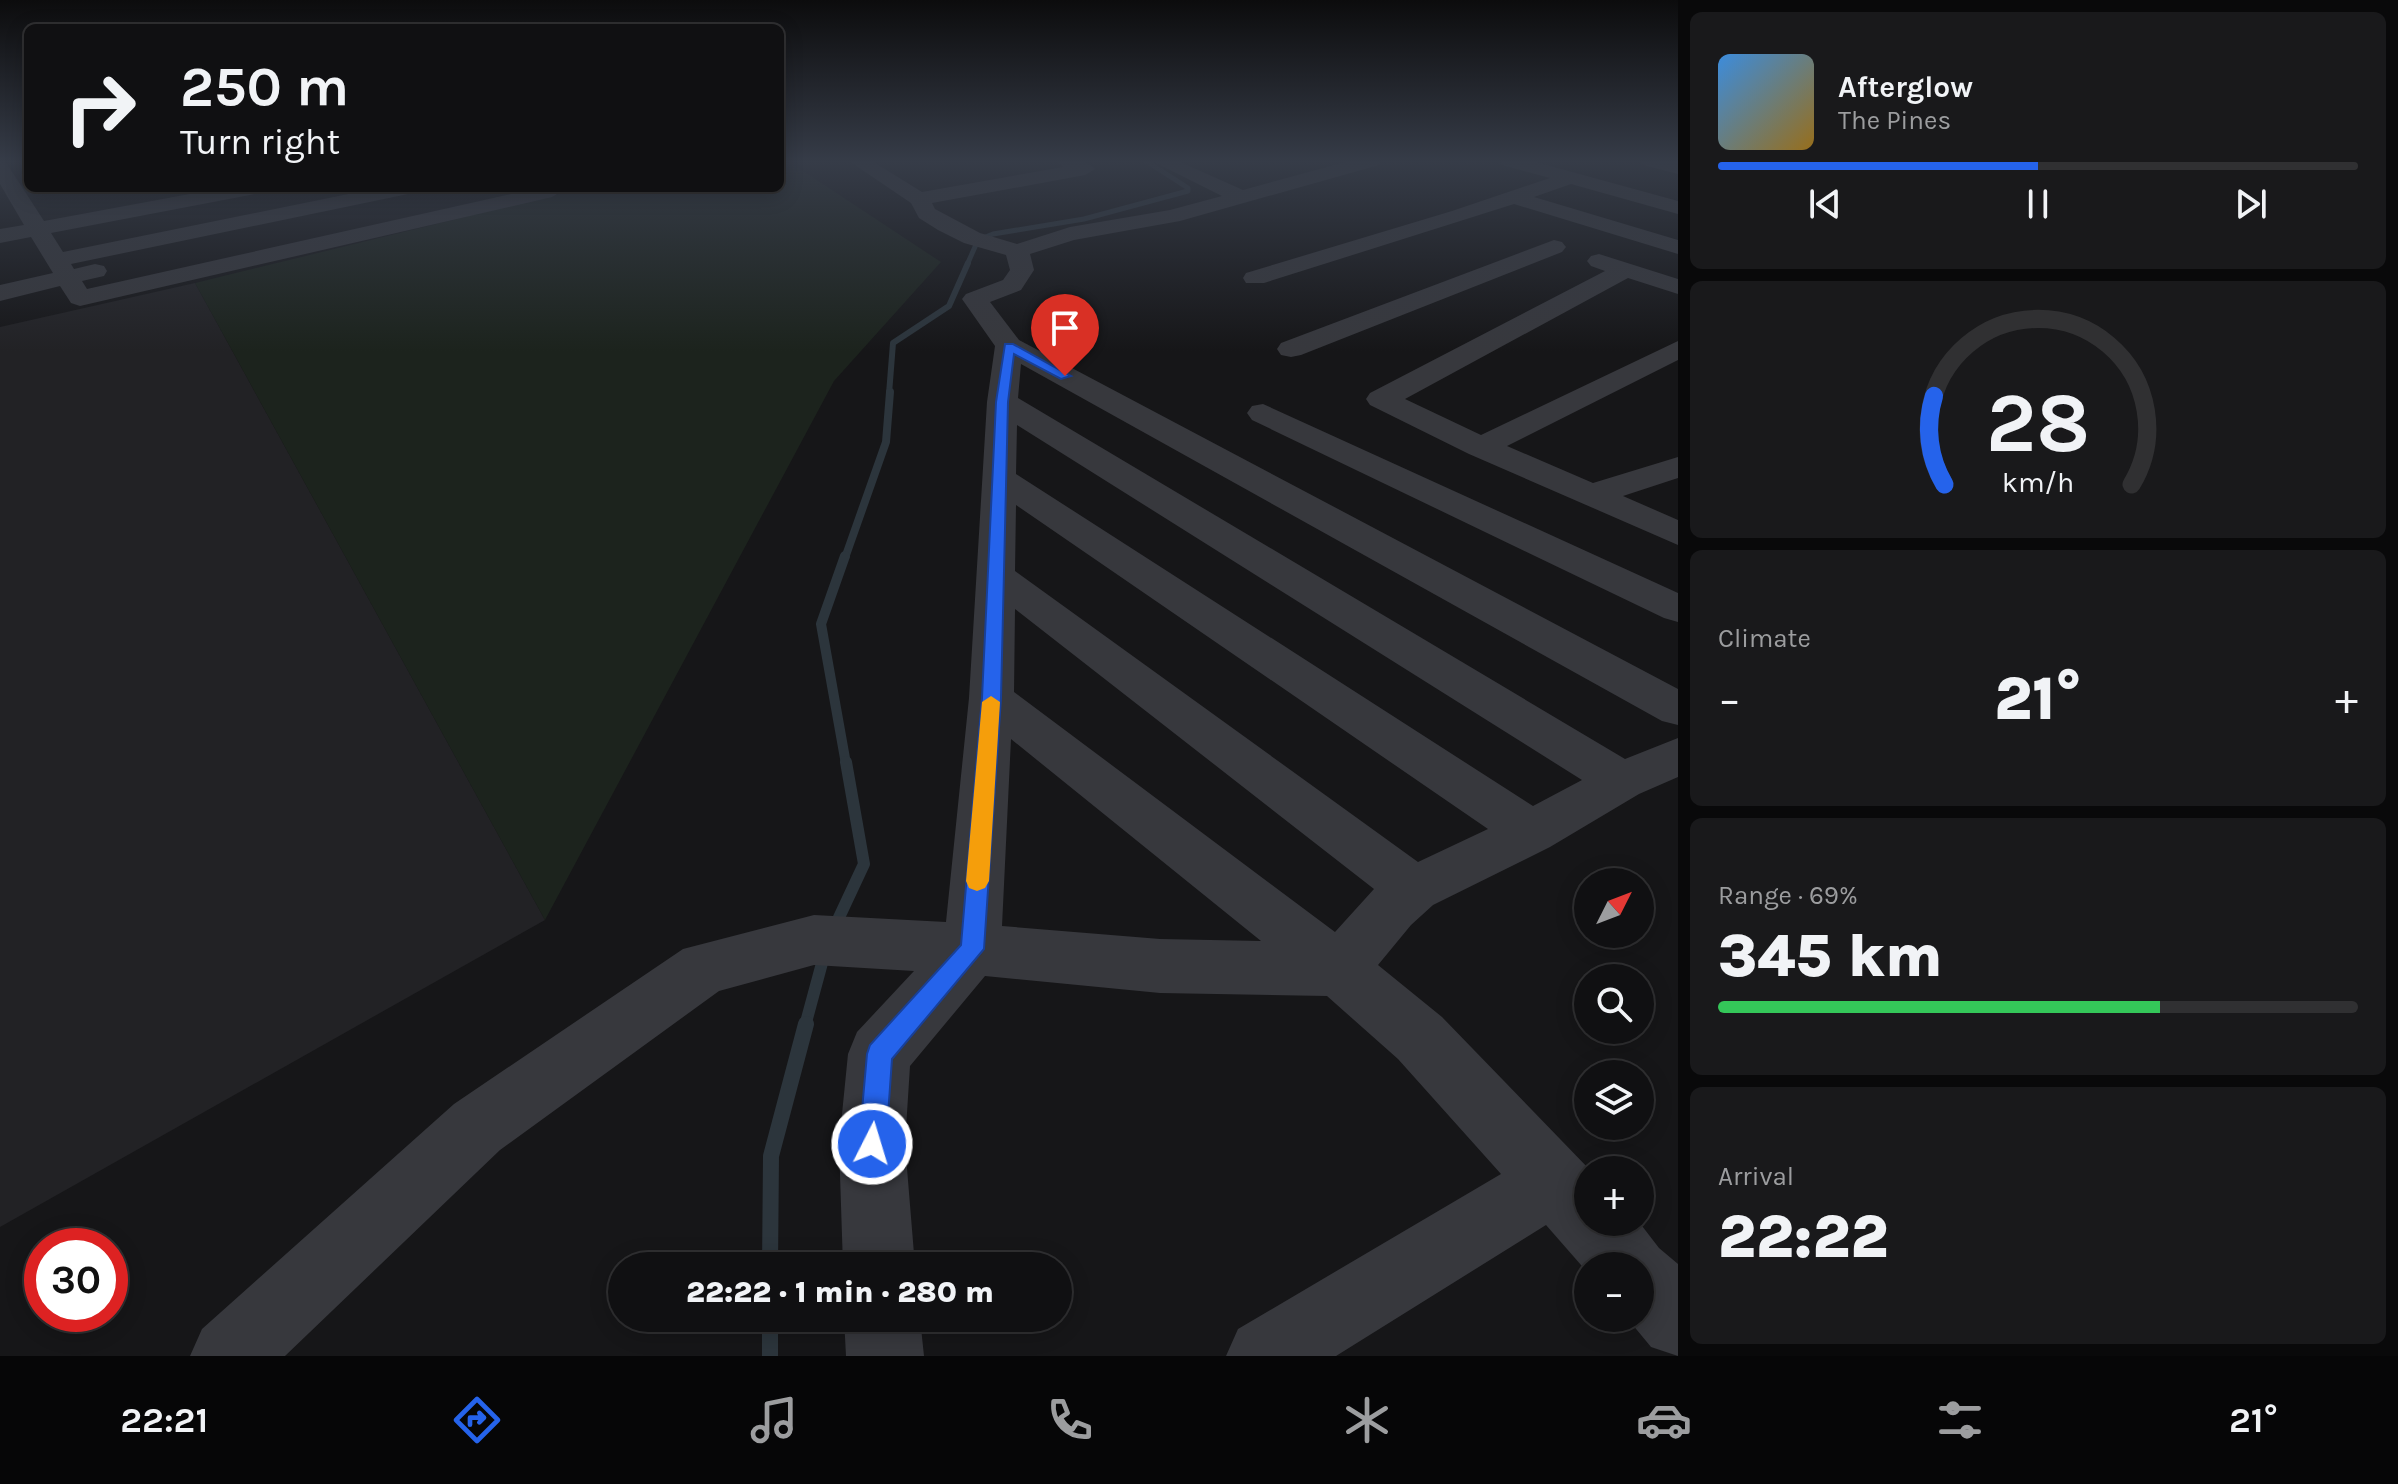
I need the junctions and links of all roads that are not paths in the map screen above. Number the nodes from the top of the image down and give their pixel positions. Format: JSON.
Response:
{"nodes":[{"id":1,"x":34,"y":224,"type":"edge"},
{"id":2,"x":142,"y":224,"type":"edge"},
{"id":3,"x":197,"y":224,"type":"edge"},
{"id":4,"x":197,"y":224,"type":"edge"},
{"id":5,"x":320,"y":224,"type":"edge"},
{"id":6,"x":406,"y":224,"type":"edge"},
{"id":7,"x":949,"y":224,"type":"edge"},
{"id":8,"x":1125,"y":224,"type":"edge"},
{"id":9,"x":1433,"y":224,"type":"edge"},
{"id":10,"x":1486,"y":224,"type":"edge"},
{"id":11,"x":1602,"y":224,"type":"edge"},
{"id":12,"x":946,"y":225,"type":"joint"},
{"id":13,"x":0,"y":236,"type":"edge"},
{"id":14,"x":337,"y":240,"type":"junction"},
{"id":15,"x":991,"y":244,"type":"junction"},
{"id":16,"x":1554,"y":247,"type":"junction"},
{"id":17,"x":1678,"y":247,"type":"edge"},
{"id":18,"x":53,"y":253,"type":"junction"},
{"id":19,"x":27,"y":260,"type":"dead end"},
{"id":20,"x":1625,"y":270,"type":"junction"},
{"id":21,"x":1255,"y":278,"type":"dead end"},
{"id":22,"x":1678,"y":287,"type":"edge"},
{"id":23,"x":0,"y":293,"type":"edge"},
{"id":24,"x":1009,"y":346,"type":"junction"},
{"id":25,"x":1291,"y":349,"type":"dead end"},
{"id":26,"x":1678,"y":349,"type":"edge"},
{"id":27,"x":1002,"y":402,"type":"junction"},
{"id":28,"x":1263,"y":413,"type":"dead end"},
{"id":29,"x":1481,"y":447,"type":"junction"},
{"id":30,"x":1678,"y":467,"type":"edge"},
{"id":31,"x":999,"y":478,"type":"junction"},
{"id":32,"x":1592,"y":495,"type":"junction"},
{"id":33,"x":1678,"y":534,"type":"edge"},
{"id":34,"x":997,"y":576,"type":"junction"},
{"id":35,"x":1678,"y":609,"type":"edge"},
{"id":36,"x":991,"y":698,"type":"junction"},
{"id":37,"x":1678,"y":709,"type":"edge"},
{"id":38,"x":1678,"y":756,"type":"edge"},
{"id":39,"x":1622,"y":781,"type":"junction"},
{"id":40,"x":1532,"y":832,"type":"junction"},
{"id":41,"x":1414,"y":889,"type":"junction"},
{"id":42,"x":972,"y":949,"type":"junction"},
{"id":43,"x":1339,"y":969,"type":"junction"},
{"id":44,"x":1574,"y":1203,"type":"edge"},
{"id":45,"x":1574,"y":1209,"type":"edge"},
{"id":46,"x":1604,"y":1236,"type":"edge"},
{"id":47,"x":878,"y":1252,"type":"edge"},
{"id":48,"x":1618,"y":1252,"type":"edge"},
{"id":49,"x":1654,"y":1293,"type":"edge"},
{"id":50,"x":1678,"y":1320,"type":"edge"},
{"id":51,"x":883,"y":1332,"type":"edge"},
{"id":52,"x":229,"y":1356,"type":"edge"},
{"id":53,"x":885,"y":1356,"type":"edge"},
{"id":54,"x":1265,"y":1356,"type":"edge"}],
"edges":[{"from":1,"to":18,"type":"street"},
{"from":2,"to":18,"type":"street"},
{"from":3,"to":18,"type":"street"},
{"from":4,"to":18,"type":"street"},
{"from":5,"to":14,"type":"street"},
{"from":6,"to":14,"type":"street"},
{"from":7,"to":12,"type":"street"},
{"from":8,"to":15,"type":"street"},
{"from":9,"to":21,"type":"street"},
{"from":10,"to":16,"type":"street"},
{"from":11,"to":17,"type":"street"},
{"from":12,"to":15,"type":"street"},
{"from":13,"to":18,"type":"street"},
{"from":14,"to":18,"type":"street"},
{"from":15,"to":24,"type":"street"},
{"from":16,"to":20,"type":"street"},
{"from":16,"to":25,"type":"street"},
{"from":18,"to":19,"type":"street"},
{"from":18,"to":23,"type":"street"},
{"from":20,"to":22,"type":"street"},
{"from":20,"to":29,"type":"street"},
{"from":24,"to":27,"type":"street"},
{"from":24,"to":37,"type":"street"},
{"from":26,"to":29,"type":"street"},
{"from":27,"to":31,"type":"street"},
{"from":27,"to":39,"type":"street"},
{"from":28,"to":35,"type":"street"},
{"from":29,"to":32,"type":"street"},
{"from":30,"to":32,"type":"street"},
{"from":31,"to":34,"type":"street"},
{"from":31,"to":40,"type":"street"},
{"from":32,"to":33,"type":"street"},
{"from":34,"to":36,"type":"street"},
{"from":34,"to":41,"type":"street"},
{"from":36,"to":42,"type":"street"},
{"from":36,"to":43,"type":"street"},
{"from":38,"to":39,"type":"street"},
{"from":39,"to":40,"type":"street"},
{"from":40,"to":41,"type":"street"},
{"from":41,"to":43,"type":"street"},
{"from":42,"to":43,"type":"street"},
{"from":42,"to":47,"type":"street"},
{"from":42,"to":52,"type":"street"},
{"from":43,"to":44,"type":"street"},
{"from":45,"to":54,"type":"street"},
{"from":46,"to":48,"type":"street"},
{"from":49,"to":50,"type":"street"},
{"from":51,"to":53,"type":"street"}]}
